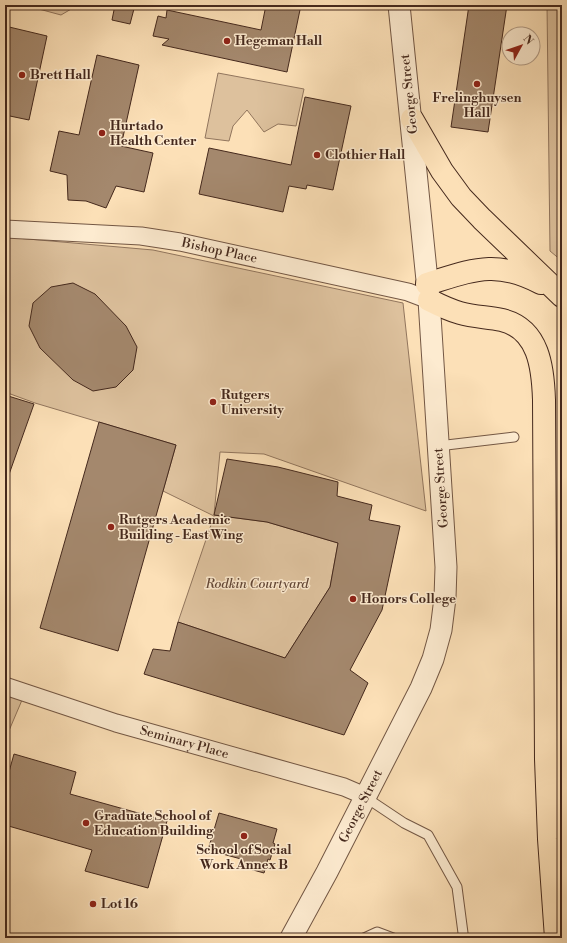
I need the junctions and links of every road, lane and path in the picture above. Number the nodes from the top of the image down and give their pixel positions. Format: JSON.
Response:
{"nodes":[{"id":1,"x":399,"y":5,"type":"edge"},
{"id":2,"x":412,"y":119,"type":"junction"},
{"id":3,"x":5,"y":229,"type":"edge"},
{"id":4,"x":428,"y":292,"type":"junction"},
{"id":5,"x":558,"y":293,"type":"edge"},
{"id":6,"x":514,"y":438,"type":"dead end"},
{"id":7,"x":438,"y":446,"type":"junction"},
{"id":8,"x":5,"y":686,"type":"edge"},
{"id":9,"x":365,"y":796,"type":"junction"},
{"id":10,"x":291,"y":938,"type":"edge"},
{"id":11,"x":364,"y":938,"type":"edge"},
{"id":12,"x":393,"y":938,"type":"edge"},
{"id":13,"x":462,"y":938,"type":"edge"},
{"id":14,"x":556,"y":938,"type":"edge"}],
"edges":[{"from":1,"to":2,"type":"street","name":"George Street"},
{"from":2,"to":4,"type":"street","name":"George Street"},
{"from":2,"to":5,"type":"highway"},
{"from":3,"to":4,"type":"street","name":"Bishop Place"},
{"from":4,"to":5,"type":"highway"},
{"from":4,"to":7,"type":"street","name":"George Street"},
{"from":4,"to":14,"type":"highway"},
{"from":6,"to":7,"type":"lane"},
{"from":7,"to":9,"type":"street","name":"George Street"},
{"from":8,"to":9,"type":"street","name":"Seminary Place"},
{"from":9,"to":10,"type":"street","name":"George Street"},
{"from":9,"to":13,"type":"lane"},
{"from":11,"to":12,"type":"lane"}]}
